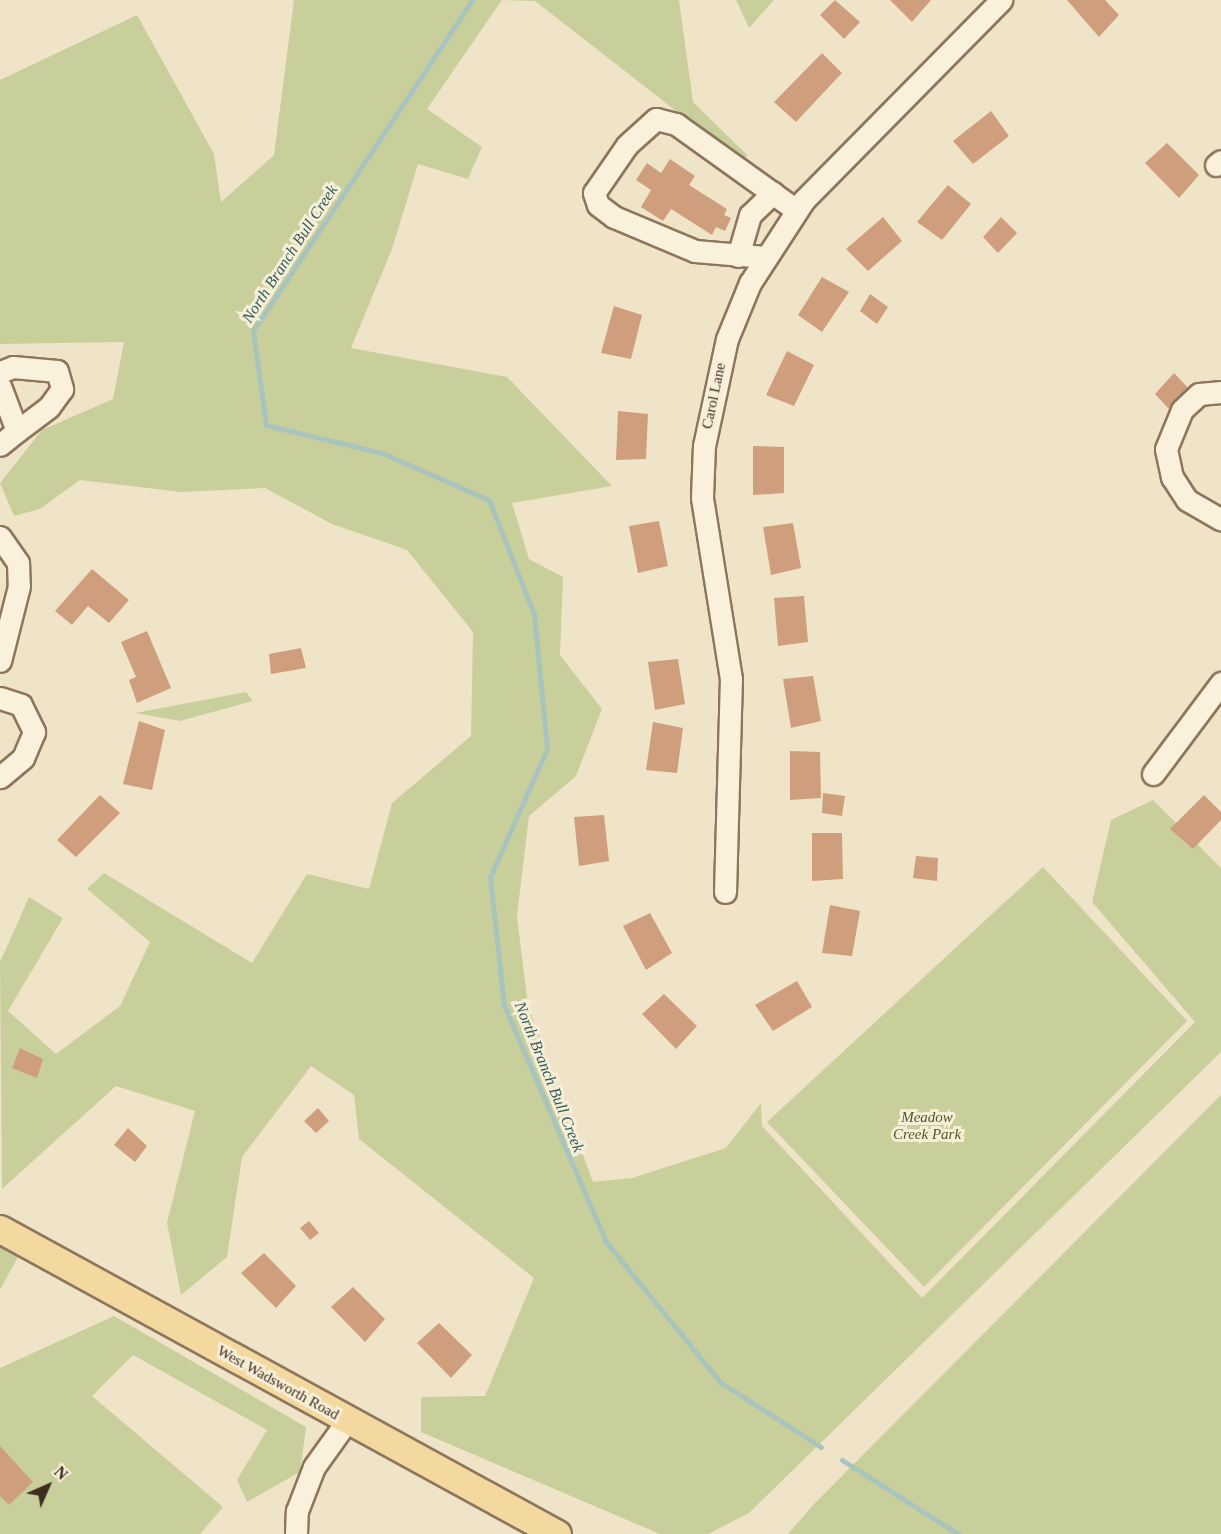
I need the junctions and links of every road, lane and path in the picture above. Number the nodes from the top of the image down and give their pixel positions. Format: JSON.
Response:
{"nodes":[{"id":1,"x":1001,"y":0,"type":"edge"},
{"id":2,"x":773,"y":193,"type":"junction"},
{"id":3,"x":796,"y":210,"type":"junction"},
{"id":4,"x":738,"y":256,"type":"junction"},
{"id":5,"x":765,"y":256,"type":"junction"},
{"id":6,"x":0,"y":372,"type":"edge"},
{"id":7,"x":0,"y":386,"type":"edge"},
{"id":8,"x":1221,"y":392,"type":"edge"},
{"id":9,"x":17,"y":431,"type":"junction"},
{"id":10,"x":0,"y":445,"type":"edge"},
{"id":11,"x":1221,"y":520,"type":"edge"},
{"id":12,"x":0,"y":537,"type":"edge"},
{"id":13,"x":0,"y":662,"type":"edge"},
{"id":14,"x":1221,"y":683,"type":"edge"},
{"id":15,"x":0,"y":698,"type":"edge"},
{"id":16,"x":1153,"y":774,"type":"dead end"},
{"id":17,"x":0,"y":777,"type":"edge"},
{"id":18,"x":725,"y":892,"type":"dead end"},
{"id":19,"x":0,"y":1229,"type":"edge"},
{"id":20,"x":347,"y":1421,"type":"junction"},
{"id":21,"x":296,"y":1534,"type":"edge"},
{"id":22,"x":558,"y":1534,"type":"edge"}],
"edges":[{"from":1,"to":3,"type":"street","name":"Carol Lane"},
{"from":2,"to":3,"type":"street"},
{"from":2,"to":4,"type":"street"},
{"from":2,"to":4,"type":"street"},
{"from":3,"to":5,"type":"street","name":"Carol Lane"},
{"from":4,"to":5,"type":"street"},
{"from":5,"to":18,"type":"street","name":"Carol Lane"},
{"from":6,"to":9,"type":"street"},
{"from":7,"to":9,"type":"street"},
{"from":8,"to":11,"type":"street"},
{"from":9,"to":10,"type":"street"},
{"from":12,"to":13,"type":"street"},
{"from":14,"to":16,"type":"street"},
{"from":15,"to":17,"type":"street"},
{"from":19,"to":20,"type":"main road","name":"West Wadsworth Road"},
{"from":20,"to":21,"type":"street"},
{"from":20,"to":22,"type":"main road","name":"West Wadsworth Road"}]}
